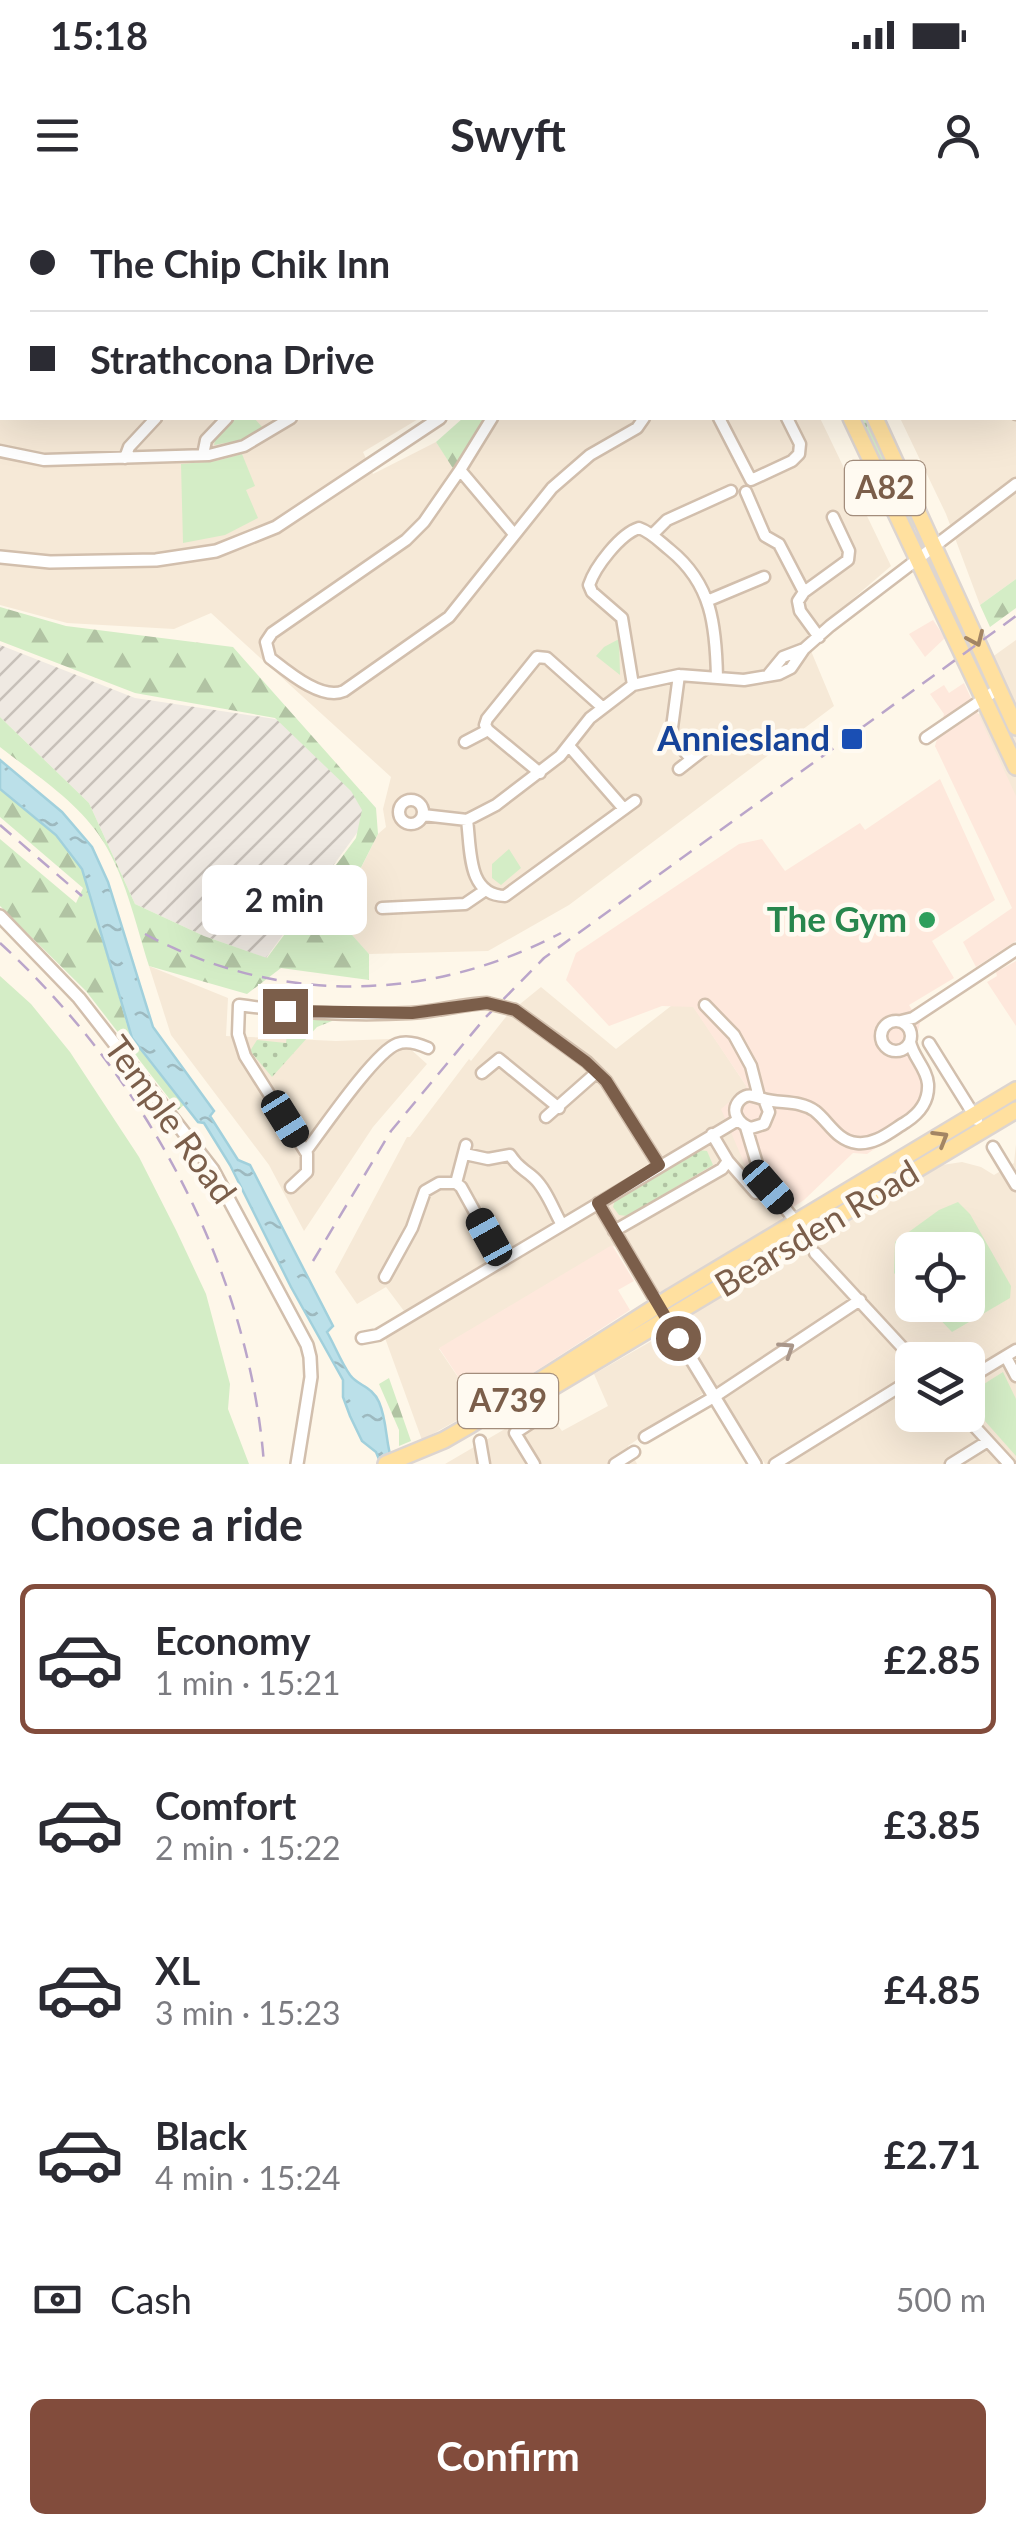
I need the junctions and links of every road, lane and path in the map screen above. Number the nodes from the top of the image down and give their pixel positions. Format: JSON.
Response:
{"nodes":[{"id":1,"x":154,"y":420,"type":"edge"},
{"id":2,"x":225,"y":420,"type":"edge"},
{"id":3,"x":288,"y":420,"type":"edge"},
{"id":4,"x":437,"y":420,"type":"edge"},
{"id":5,"x":491,"y":420,"type":"edge"},
{"id":6,"x":643,"y":420,"type":"edge"},
{"id":7,"x":720,"y":420,"type":"edge"},
{"id":8,"x":788,"y":420,"type":"edge"},
{"id":9,"x":852,"y":420,"type":"edge"},
{"id":10,"x":876,"y":420,"type":"edge"},
{"id":11,"x":0,"y":451,"type":"edge"},
{"id":12,"x":203,"y":455,"type":"junction"},
{"id":13,"x":125,"y":458,"type":"junction"},
{"id":14,"x":460,"y":470,"type":"junction"},
{"id":15,"x":1016,"y":484,"type":"edge"},
{"id":16,"x":731,"y":491,"type":"dead end"},
{"id":17,"x":746,"y":492,"type":"dead end"},
{"id":18,"x":833,"y":517,"type":"dead end"},
{"id":19,"x":514,"y":534,"type":"junction"},
{"id":20,"x":652,"y":535,"type":"junction"},
{"id":21,"x":936,"y":546,"type":"junction"},
{"id":22,"x":0,"y":557,"type":"edge"},
{"id":23,"x":918,"y":558,"type":"junction"},
{"id":24,"x":764,"y":577,"type":"dead end"},
{"id":25,"x":804,"y":592,"type":"junction"},
{"id":26,"x":708,"y":601,"type":"junction"},
{"id":27,"x":819,"y":637,"type":"junction"},
{"id":28,"x":679,"y":675,"type":"junction"},
{"id":29,"x":717,"y":678,"type":"junction"},
{"id":30,"x":633,"y":685,"type":"junction"},
{"id":31,"x":991,"y":693,"type":"junction"},
{"id":32,"x":602,"y":706,"type":"junction"},
{"id":33,"x":1011,"y":723,"type":"edge"},
{"id":34,"x":488,"y":730,"type":"junction"},
{"id":35,"x":926,"y":738,"type":"dead end"},
{"id":36,"x":466,"y":742,"type":"dead end"},
{"id":37,"x":570,"y":746,"type":"junction"},
{"id":38,"x":706,"y":748,"type":"dead end"},
{"id":39,"x":691,"y":759,"type":"junction"},
{"id":40,"x":1016,"y":767,"type":"edge"},
{"id":41,"x":679,"y":769,"type":"dead end"},
{"id":42,"x":540,"y":773,"type":"junction"},
{"id":43,"x":634,"y":802,"type":"dead end"},
{"id":44,"x":624,"y":810,"type":"junction"},
{"id":45,"x":423,"y":815,"type":"dead end"},
{"id":46,"x":466,"y":820,"type":"junction"},
{"id":47,"x":484,"y":891,"type":"junction"},
{"id":48,"x":382,"y":908,"type":"dead end"},
{"id":49,"x":0,"y":916,"type":"edge"},
{"id":50,"x":1016,"y":950,"type":"edge"},
{"id":51,"x":705,"y":1005,"type":"dead end"},
{"id":52,"x":913,"y":1018,"type":"junction"},
{"id":53,"x":900,"y":1021,"type":"junction"},
{"id":54,"x":910,"y":1037,"type":"junction"},
{"id":55,"x":929,"y":1042,"type":"dead end"},
{"id":56,"x":428,"y":1048,"type":"dead end"},
{"id":57,"x":897,"y":1051,"type":"junction"},
{"id":58,"x":913,"y":1056,"type":"junction"},
{"id":59,"x":482,"y":1072,"type":"dead end"},
{"id":60,"x":598,"y":1072,"type":"junction"},
{"id":61,"x":1016,"y":1090,"type":"edge"},
{"id":62,"x":757,"y":1097,"type":"junction"},
{"id":63,"x":789,"y":1103,"type":"junction"},
{"id":64,"x":559,"y":1108,"type":"junction"},
{"id":65,"x":1016,"y":1110,"type":"edge"},
{"id":66,"x":768,"y":1116,"type":"junction"},
{"id":67,"x":546,"y":1118,"type":"dead end"},
{"id":68,"x":979,"y":1123,"type":"junction"},
{"id":69,"x":742,"y":1124,"type":"junction"},
{"id":70,"x":760,"y":1127,"type":"junction"},
{"id":71,"x":712,"y":1134,"type":"junction"},
{"id":72,"x":753,"y":1144,"type":"junction"},
{"id":73,"x":993,"y":1147,"type":"dead end"},
{"id":74,"x":306,"y":1152,"type":"junction"},
{"id":75,"x":728,"y":1161,"type":"junction"},
{"id":76,"x":659,"y":1165,"type":"junction"},
{"id":77,"x":456,"y":1183,"type":"junction"},
{"id":78,"x":1016,"y":1186,"type":"edge"},
{"id":79,"x":291,"y":1187,"type":"dead end"},
{"id":80,"x":756,"y":1194,"type":"dead end"},
{"id":81,"x":598,"y":1203,"type":"junction"},
{"id":82,"x":561,"y":1223,"type":"junction"},
{"id":83,"x":801,"y":1229,"type":"junction"},
{"id":84,"x":614,"y":1231,"type":"junction"},
{"id":85,"x":814,"y":1252,"type":"dead end"},
{"id":86,"x":379,"y":1254,"type":"dead end"},
{"id":87,"x":502,"y":1261,"type":"junction"},
{"id":88,"x":394,"y":1262,"type":"junction"},
{"id":89,"x":386,"y":1277,"type":"dead end"},
{"id":90,"x":860,"y":1300,"type":"junction"},
{"id":91,"x":663,"y":1312,"type":"junction"},
{"id":92,"x":362,"y":1338,"type":"dead end"},
{"id":93,"x":898,"y":1342,"type":"edge"},
{"id":94,"x":1011,"y":1354,"type":"edge"},
{"id":95,"x":985,"y":1369,"type":"edge"},
{"id":96,"x":1016,"y":1376,"type":"edge"},
{"id":97,"x":895,"y":1390,"type":"edge"},
{"id":98,"x":714,"y":1397,"type":"junction"},
{"id":99,"x":541,"y":1416,"type":"dead end"},
{"id":100,"x":980,"y":1432,"type":"edge"},
{"id":101,"x":644,"y":1437,"type":"dead end"},
{"id":102,"x":480,"y":1441,"type":"dead end"},
{"id":103,"x":988,"y":1441,"type":"junction"},
{"id":104,"x":634,"y":1452,"type":"dead end"},
{"id":105,"x":407,"y":1461,"type":"edge"},
{"id":106,"x":297,"y":1464,"type":"edge"},
{"id":107,"x":386,"y":1464,"type":"edge"},
{"id":108,"x":484,"y":1464,"type":"edge"},
{"id":109,"x":534,"y":1464,"type":"edge"},
{"id":110,"x":615,"y":1464,"type":"edge"},
{"id":111,"x":755,"y":1464,"type":"edge"},
{"id":112,"x":776,"y":1464,"type":"edge"},
{"id":113,"x":951,"y":1464,"type":"edge"},
{"id":114,"x":1010,"y":1464,"type":"edge"}],
"edges":[{"from":1,"to":13,"type":"street"},
{"from":2,"to":12,"type":"street"},
{"from":3,"to":12,"type":"street"},
{"from":4,"to":22,"type":"street"},
{"from":5,"to":14,"type":"street"},
{"from":6,"to":19,"type":"street"},
{"from":7,"to":8,"type":"street"},
{"from":9,"to":23,"type":"main road","number":"A82"},
{"from":10,"to":21,"type":"main road","number":"A82"},
{"from":11,"to":13,"type":"street"},
{"from":12,"to":13,"type":"street"},
{"from":14,"to":19,"type":"street"},
{"from":14,"to":19,"type":"street"},
{"from":15,"to":21,"type":"street"},
{"from":16,"to":20,"type":"street"},
{"from":17,"to":25,"type":"street"},
{"from":18,"to":25,"type":"street"},
{"from":20,"to":26,"type":"street"},
{"from":20,"to":30,"type":"street"},
{"from":21,"to":23,"type":"street"},
{"from":21,"to":31,"type":"main road","number":"A82","one_way":true},
{"from":23,"to":27,"type":"street"},
{"from":23,"to":31,"type":"main road","number":"A82"},
{"from":24,"to":26,"type":"street"},
{"from":25,"to":27,"type":"street"},
{"from":26,"to":29,"type":"street"},
{"from":27,"to":29,"type":"street"},
{"from":28,"to":29,"type":"street"},
{"from":28,"to":30,"type":"street"},
{"from":28,"to":39,"type":"street"},
{"from":30,"to":32,"type":"street"},
{"from":31,"to":33,"type":"main road","number":"A82"},
{"from":31,"to":35,"type":"street"},
{"from":32,"to":34,"type":"street"},
{"from":32,"to":37,"type":"street"},
{"from":33,"to":40,"type":"main road","number":"A82"},
{"from":34,"to":36,"type":"street"},
{"from":34,"to":42,"type":"street"},
{"from":37,"to":42,"type":"street"},
{"from":37,"to":44,"type":"street"},
{"from":38,"to":39,"type":"street"},
{"from":39,"to":41,"type":"street"},
{"from":42,"to":46,"type":"street"},
{"from":43,"to":44,"type":"street"},
{"from":44,"to":47,"type":"street"},
{"from":45,"to":46,"type":"street"},
{"from":46,"to":47,"type":"street"},
{"from":47,"to":48,"type":"street"},
{"from":49,"to":106,"type":"street","name":"Temple Road"},
{"from":50,"to":52,"type":"street"},
{"from":51,"to":62,"type":"street"},
{"from":52,"to":53,"type":"street"},
{"from":52,"to":54,"type":"street"},
{"from":53,"to":54,"type":"street"},
{"from":53,"to":57,"type":"street"},
{"from":54,"to":57,"type":"street"},
{"from":54,"to":58,"type":"street"},
{"from":55,"to":68,"type":"street"},
{"from":56,"to":74,"type":"street"},
{"from":57,"to":58,"type":"street"},
{"from":58,"to":63,"type":"street"},
{"from":59,"to":64,"type":"street"},
{"from":60,"to":64,"type":"street"},
{"from":60,"to":74,"type":"street","bridge":true},
{"from":60,"to":76,"type":"street"},
{"from":61,"to":68,"type":"main road","name":"Bearsden Road","number":"A739"},
{"from":62,"to":63,"type":"street"},
{"from":62,"to":66,"type":"street"},
{"from":62,"to":69,"type":"street"},
{"from":63,"to":66,"type":"street"},
{"from":64,"to":67,"type":"street"},
{"from":65,"to":68,"type":"main road","name":"Bearsden Road","number":"A739"},
{"from":66,"to":70,"type":"street"},
{"from":68,"to":83,"type":"main road","name":"Bearsden Road","number":"A739"},
{"from":69,"to":70,"type":"street"},
{"from":69,"to":71,"type":"street"},
{"from":69,"to":72,"type":"street"},
{"from":70,"to":72,"type":"street"},
{"from":71,"to":75,"type":"street"},
{"from":71,"to":76,"type":"street"},
{"from":72,"to":83,"type":"street"},
{"from":73,"to":78,"type":"street"},
{"from":74,"to":79,"type":"street"},
{"from":75,"to":80,"type":"street"},
{"from":75,"to":84,"type":"street"},
{"from":76,"to":81,"type":"street"},
{"from":77,"to":82,"type":"street"},
{"from":77,"to":87,"type":"street"},
{"from":77,"to":88,"type":"street"},
{"from":81,"to":82,"type":"street"},
{"from":81,"to":84,"type":"street"},
{"from":82,"to":87,"type":"street"},
{"from":83,"to":91,"type":"main road","name":"Bearsden Road","number":"A739"},
{"from":84,"to":91,"type":"street"},
{"from":85,"to":90,"type":"street"},
{"from":86,"to":88,"type":"street"},
{"from":87,"to":92,"type":"street"},
{"from":88,"to":89,"type":"street"},
{"from":90,"to":93,"type":"street"},
{"from":98,"to":90,"type":"street","one_way":true},
{"from":91,"to":98,"type":"street"},
{"from":91,"to":105,"type":"main road","name":"Bearsden Road","number":"A739"},
{"from":94,"to":95,"type":"street"},
{"from":94,"to":96,"type":"street"},
{"from":97,"to":112,"type":"street"},
{"from":98,"to":101,"type":"street"},
{"from":98,"to":111,"type":"street"},
{"from":99,"to":109,"type":"street"},
{"from":100,"to":103,"type":"street"},
{"from":102,"to":108,"type":"street"},
{"from":103,"to":113,"type":"street"},
{"from":103,"to":114,"type":"street"},
{"from":104,"to":110,"type":"street"},
{"from":105,"to":107,"type":"main road","name":"Bearsden Road","number":"A739"}]}
